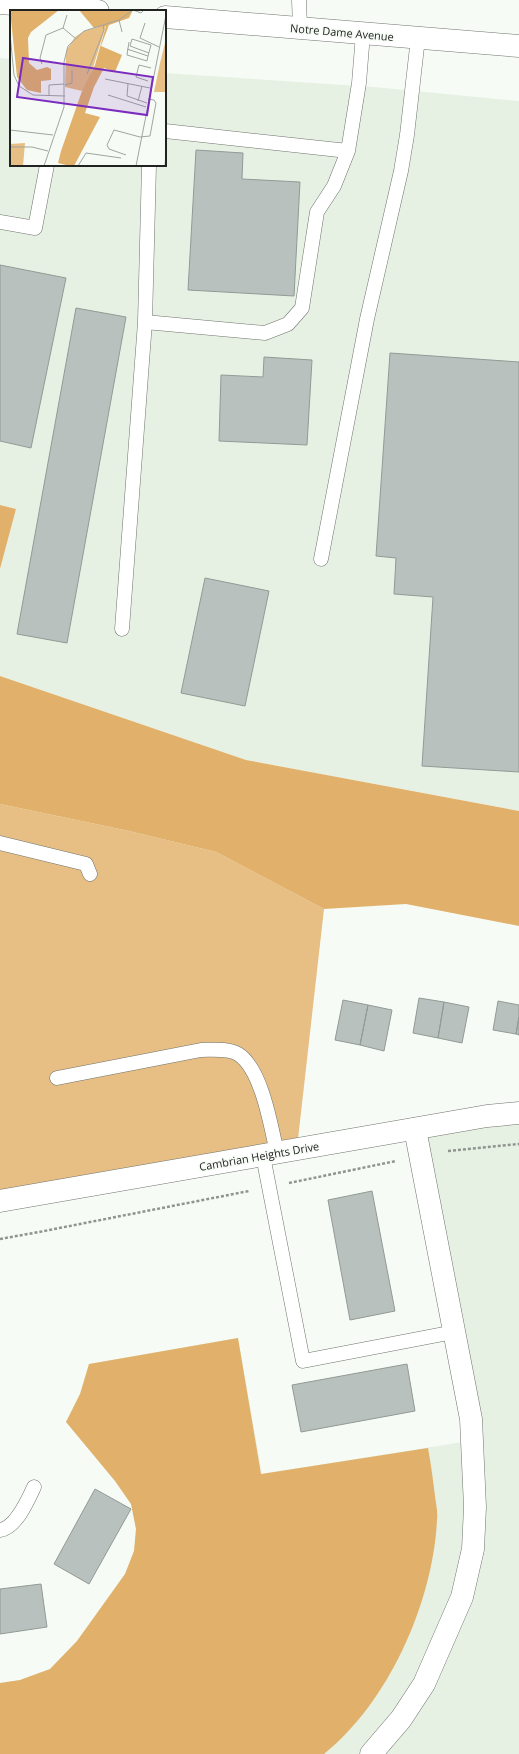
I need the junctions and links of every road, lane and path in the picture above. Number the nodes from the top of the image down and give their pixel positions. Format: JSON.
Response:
{"nodes":[{"id":1,"x":299,"y":0,"type":"edge"},
{"id":2,"x":0,"y":3,"type":"edge"},
{"id":3,"x":86,"y":10,"type":"edge"},
{"id":4,"x":166,"y":16,"type":"edge"},
{"id":5,"x":300,"y":28,"type":"junction"},
{"id":6,"x":363,"y":34,"type":"junction"},
{"id":7,"x":418,"y":38,"type":"junction"},
{"id":8,"x":519,"y":46,"type":"edge"},
{"id":9,"x":166,"y":131,"type":"edge"},
{"id":10,"x":348,"y":152,"type":"junction"},
{"id":11,"x":47,"y":166,"type":"edge"},
{"id":12,"x":149,"y":166,"type":"edge"},
{"id":13,"x":0,"y":222,"type":"edge"},
{"id":14,"x":145,"y":322,"type":"junction"},
{"id":15,"x":321,"y":559,"type":"dead end"},
{"id":16,"x":122,"y":629,"type":"dead end"},
{"id":17,"x":0,"y":843,"type":"edge"},
{"id":18,"x":90,"y":874,"type":"dead end"},
{"id":19,"x":57,"y":1078,"type":"dead end"},
{"id":20,"x":519,"y":1113,"type":"edge"},
{"id":21,"x":415,"y":1129,"type":"junction"},
{"id":22,"x":270,"y":1154,"type":"junction"},
{"id":23,"x":0,"y":1201,"type":"edge"},
{"id":24,"x":454,"y":1332,"type":"junction"},
{"id":25,"x":34,"y":1487,"type":"dead end"},
{"id":26,"x":0,"y":1530,"type":"edge"},
{"id":27,"x":371,"y":1754,"type":"edge"}],
"edges":[{"from":1,"to":5,"type":"lane"},
{"from":2,"to":3,"type":"street"},
{"from":4,"to":5,"type":"street","name":"Notre Dame Avenue"},
{"from":5,"to":6,"type":"street","name":"Notre Dame Avenue"},
{"from":6,"to":7,"type":"street","name":"Notre Dame Avenue"},
{"from":6,"to":10,"type":"lane"},
{"from":7,"to":8,"type":"street","name":"Notre Dame Avenue"},
{"from":7,"to":15,"type":"lane"},
{"from":9,"to":10,"type":"lane"},
{"from":10,"to":14,"type":"lane"},
{"from":11,"to":13,"type":"lane"},
{"from":12,"to":14,"type":"lane"},
{"from":14,"to":16,"type":"lane"},
{"from":17,"to":18,"type":"lane"},
{"from":19,"to":22,"type":"lane"},
{"from":20,"to":21,"type":"street","name":"Cambrian Heights Drive"},
{"from":21,"to":22,"type":"street","name":"Cambrian Heights Drive"},
{"from":21,"to":24,"type":"street"},
{"from":22,"to":23,"type":"street","name":"Cambrian Heights Drive"},
{"from":22,"to":24,"type":"lane"},
{"from":24,"to":27,"type":"street"},
{"from":25,"to":26,"type":"lane"}]}
